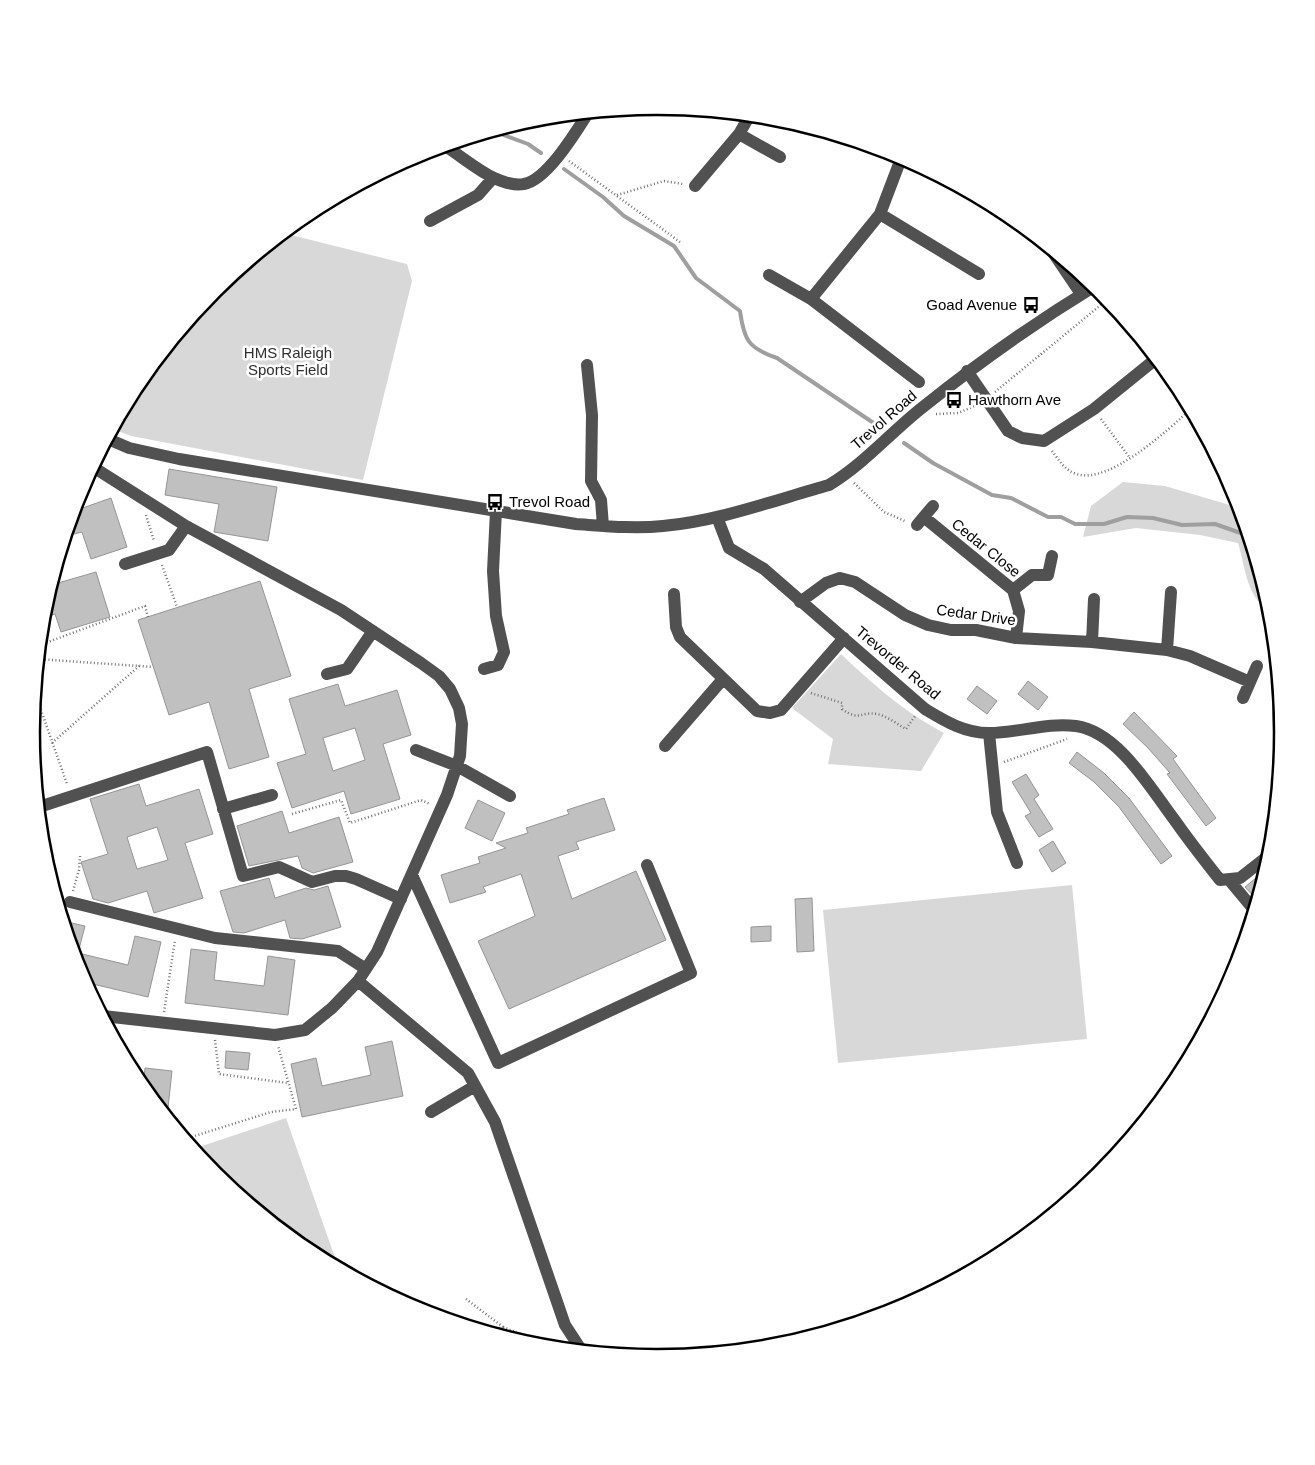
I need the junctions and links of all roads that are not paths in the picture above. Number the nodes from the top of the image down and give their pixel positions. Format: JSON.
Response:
{"nodes":[{"id":1,"x":579,"y":120,"type":"edge"},
{"id":2,"x":746,"y":121,"type":"edge"},
{"id":3,"x":739,"y":134,"type":"junction"},
{"id":4,"x":453,"y":150,"type":"edge"},
{"id":5,"x":780,"y":157,"type":"dead end"},
{"id":6,"x":899,"y":164,"type":"edge"},
{"id":7,"x":494,"y":178,"type":"junction"},
{"id":8,"x":695,"y":186,"type":"road end"},
{"id":9,"x":880,"y":214,"type":"junction"},
{"id":10,"x":430,"y":221,"type":"dead end"},
{"id":11,"x":1062,"y":265,"type":"edge"},
{"id":12,"x":980,"y":274,"type":"dead end"},
{"id":13,"x":769,"y":275,"type":"dead end"},
{"id":14,"x":1088,"y":290,"type":"edge"},
{"id":15,"x":1081,"y":294,"type":"junction"},
{"id":16,"x":811,"y":299,"type":"junction"},
{"id":17,"x":1151,"y":363,"type":"edge"},
{"id":18,"x":587,"y":365,"type":"dead end"},
{"id":19,"x":967,"y":372,"type":"junction"},
{"id":20,"x":918,"y":382,"type":"dead end"},
{"id":21,"x":114,"y":441,"type":"edge"},
{"id":22,"x":99,"y":471,"type":"edge"},
{"id":23,"x":933,"y":506,"type":"dead end"},
{"id":24,"x":496,"y":511,"type":"junction"},
{"id":25,"x":716,"y":517,"type":"junction"},
{"id":26,"x":186,"y":526,"type":"junction"},
{"id":27,"x":603,"y":526,"type":"junction"},
{"id":28,"x":1052,"y":556,"type":"dead end"},
{"id":29,"x":125,"y":564,"type":"dead end"},
{"id":30,"x":1014,"y":590,"type":"junction"},
{"id":31,"x":1171,"y":592,"type":"dead end"},
{"id":32,"x":674,"y":594,"type":"dead end"},
{"id":33,"x":1094,"y":599,"type":"dead end"},
{"id":34,"x":800,"y":602,"type":"junction"},
{"id":35,"x":373,"y":631,"type":"junction"},
{"id":36,"x":844,"y":638,"type":"junction"},
{"id":37,"x":1016,"y":638,"type":"junction"},
{"id":38,"x":1092,"y":642,"type":"junction"},
{"id":39,"x":1167,"y":650,"type":"junction"},
{"id":40,"x":1258,"y":666,"type":"dead end"},
{"id":41,"x":484,"y":669,"type":"dead end"},
{"id":42,"x":327,"y":674,"type":"dead end"},
{"id":43,"x":723,"y":679,"type":"junction"},
{"id":44,"x":1250,"y":682,"type":"junction"},
{"id":45,"x":1243,"y":698,"type":"dead end"},
{"id":46,"x":989,"y":733,"type":"junction"},
{"id":47,"x":665,"y":746,"type":"dead end"},
{"id":48,"x":416,"y":750,"type":"dead end"},
{"id":49,"x":457,"y":766,"type":"junction"},
{"id":50,"x":272,"y":795,"type":"dead end"},
{"id":51,"x":510,"y":796,"type":"dead end"},
{"id":52,"x":44,"y":804,"type":"edge"},
{"id":53,"x":223,"y":809,"type":"junction"},
{"id":54,"x":1017,"y":863,"type":"dead end"},
{"id":55,"x":647,"y":864,"type":"dead end"},
{"id":56,"x":1260,"y":866,"type":"edge"},
{"id":57,"x":412,"y":875,"type":"junction"},
{"id":58,"x":1230,"y":881,"type":"junction"},
{"id":59,"x":401,"y":900,"type":"junction"},
{"id":60,"x":70,"y":902,"type":"road end"},
{"id":61,"x":1250,"y":906,"type":"edge"},
{"id":62,"x":366,"y":969,"type":"junction"},
{"id":63,"x":358,"y":980,"type":"junction"},
{"id":64,"x":110,"y":1017,"type":"edge"},
{"id":65,"x":475,"y":1086,"type":"junction"},
{"id":66,"x":431,"y":1112,"type":"dead end"},
{"id":67,"x":578,"y":1345,"type":"edge"}],
"edges":[{"from":1,"to":7,"type":"street"},
{"from":2,"to":3,"type":"street"},
{"from":3,"to":5,"type":"street"},
{"from":3,"to":8,"type":"street"},
{"from":4,"to":7,"type":"street"},
{"from":6,"to":9,"type":"street"},
{"from":7,"to":10,"type":"street"},
{"from":9,"to":12,"type":"street"},
{"from":9,"to":16,"type":"street"},
{"from":11,"to":15,"type":"street"},
{"from":13,"to":16,"type":"street"},
{"from":14,"to":15,"type":"street","name":"Trevol Road"},
{"from":15,"to":19,"type":"street","name":"Trevol Road"},
{"from":16,"to":20,"type":"street"},
{"from":17,"to":19,"type":"street"},
{"from":18,"to":27,"type":"street"},
{"from":19,"to":25,"type":"street","name":"Trevol Road"},
{"from":21,"to":24,"type":"street","name":"Trevol Road"},
{"from":22,"to":26,"type":"street"},
{"from":23,"to":30,"type":"street","name":"Cedar Close"},
{"from":24,"to":27,"type":"street","name":"Trevol Road"},
{"from":24,"to":41,"type":"street"},
{"from":25,"to":27,"type":"street","name":"Trevol Road"},
{"from":25,"to":34,"type":"street","name":"Trevorder Road"},
{"from":26,"to":29,"type":"street"},
{"from":26,"to":35,"type":"street"},
{"from":28,"to":30,"type":"street"},
{"from":30,"to":37,"type":"street","name":"Cedar Close"},
{"from":31,"to":39,"type":"street"},
{"from":32,"to":43,"type":"street"},
{"from":33,"to":38,"type":"street"},
{"from":34,"to":36,"type":"street","name":"Trevorder Road"},
{"from":34,"to":37,"type":"street","name":"Cedar Drive"},
{"from":35,"to":42,"type":"street"},
{"from":35,"to":49,"type":"street"},
{"from":36,"to":43,"type":"street"},
{"from":36,"to":46,"type":"street","name":"Trevorder Road"},
{"from":37,"to":38,"type":"street","name":"Cedar Drive"},
{"from":38,"to":39,"type":"street","name":"Cedar Drive"},
{"from":39,"to":44,"type":"street","name":"Cedar Drive"},
{"from":40,"to":44,"type":"street"},
{"from":43,"to":47,"type":"street"},
{"from":44,"to":45,"type":"street"},
{"from":46,"to":54,"type":"street"},
{"from":46,"to":58,"type":"street","name":"Trevorder Road"},
{"from":48,"to":49,"type":"street"},
{"from":49,"to":51,"type":"street"},
{"from":49,"to":57,"type":"street"},
{"from":50,"to":53,"type":"street"},
{"from":52,"to":53,"type":"street"},
{"from":53,"to":59,"type":"street"},
{"from":55,"to":57,"type":"street"},
{"from":56,"to":58,"type":"street"},
{"from":57,"to":59,"type":"street"},
{"from":58,"to":61,"type":"street","name":"Trevorder Road"},
{"from":59,"to":62,"type":"street"},
{"from":60,"to":62,"type":"street"},
{"from":62,"to":63,"type":"street"},
{"from":63,"to":64,"type":"street"},
{"from":63,"to":65,"type":"street"},
{"from":65,"to":66,"type":"street"},
{"from":65,"to":67,"type":"street"}]}
